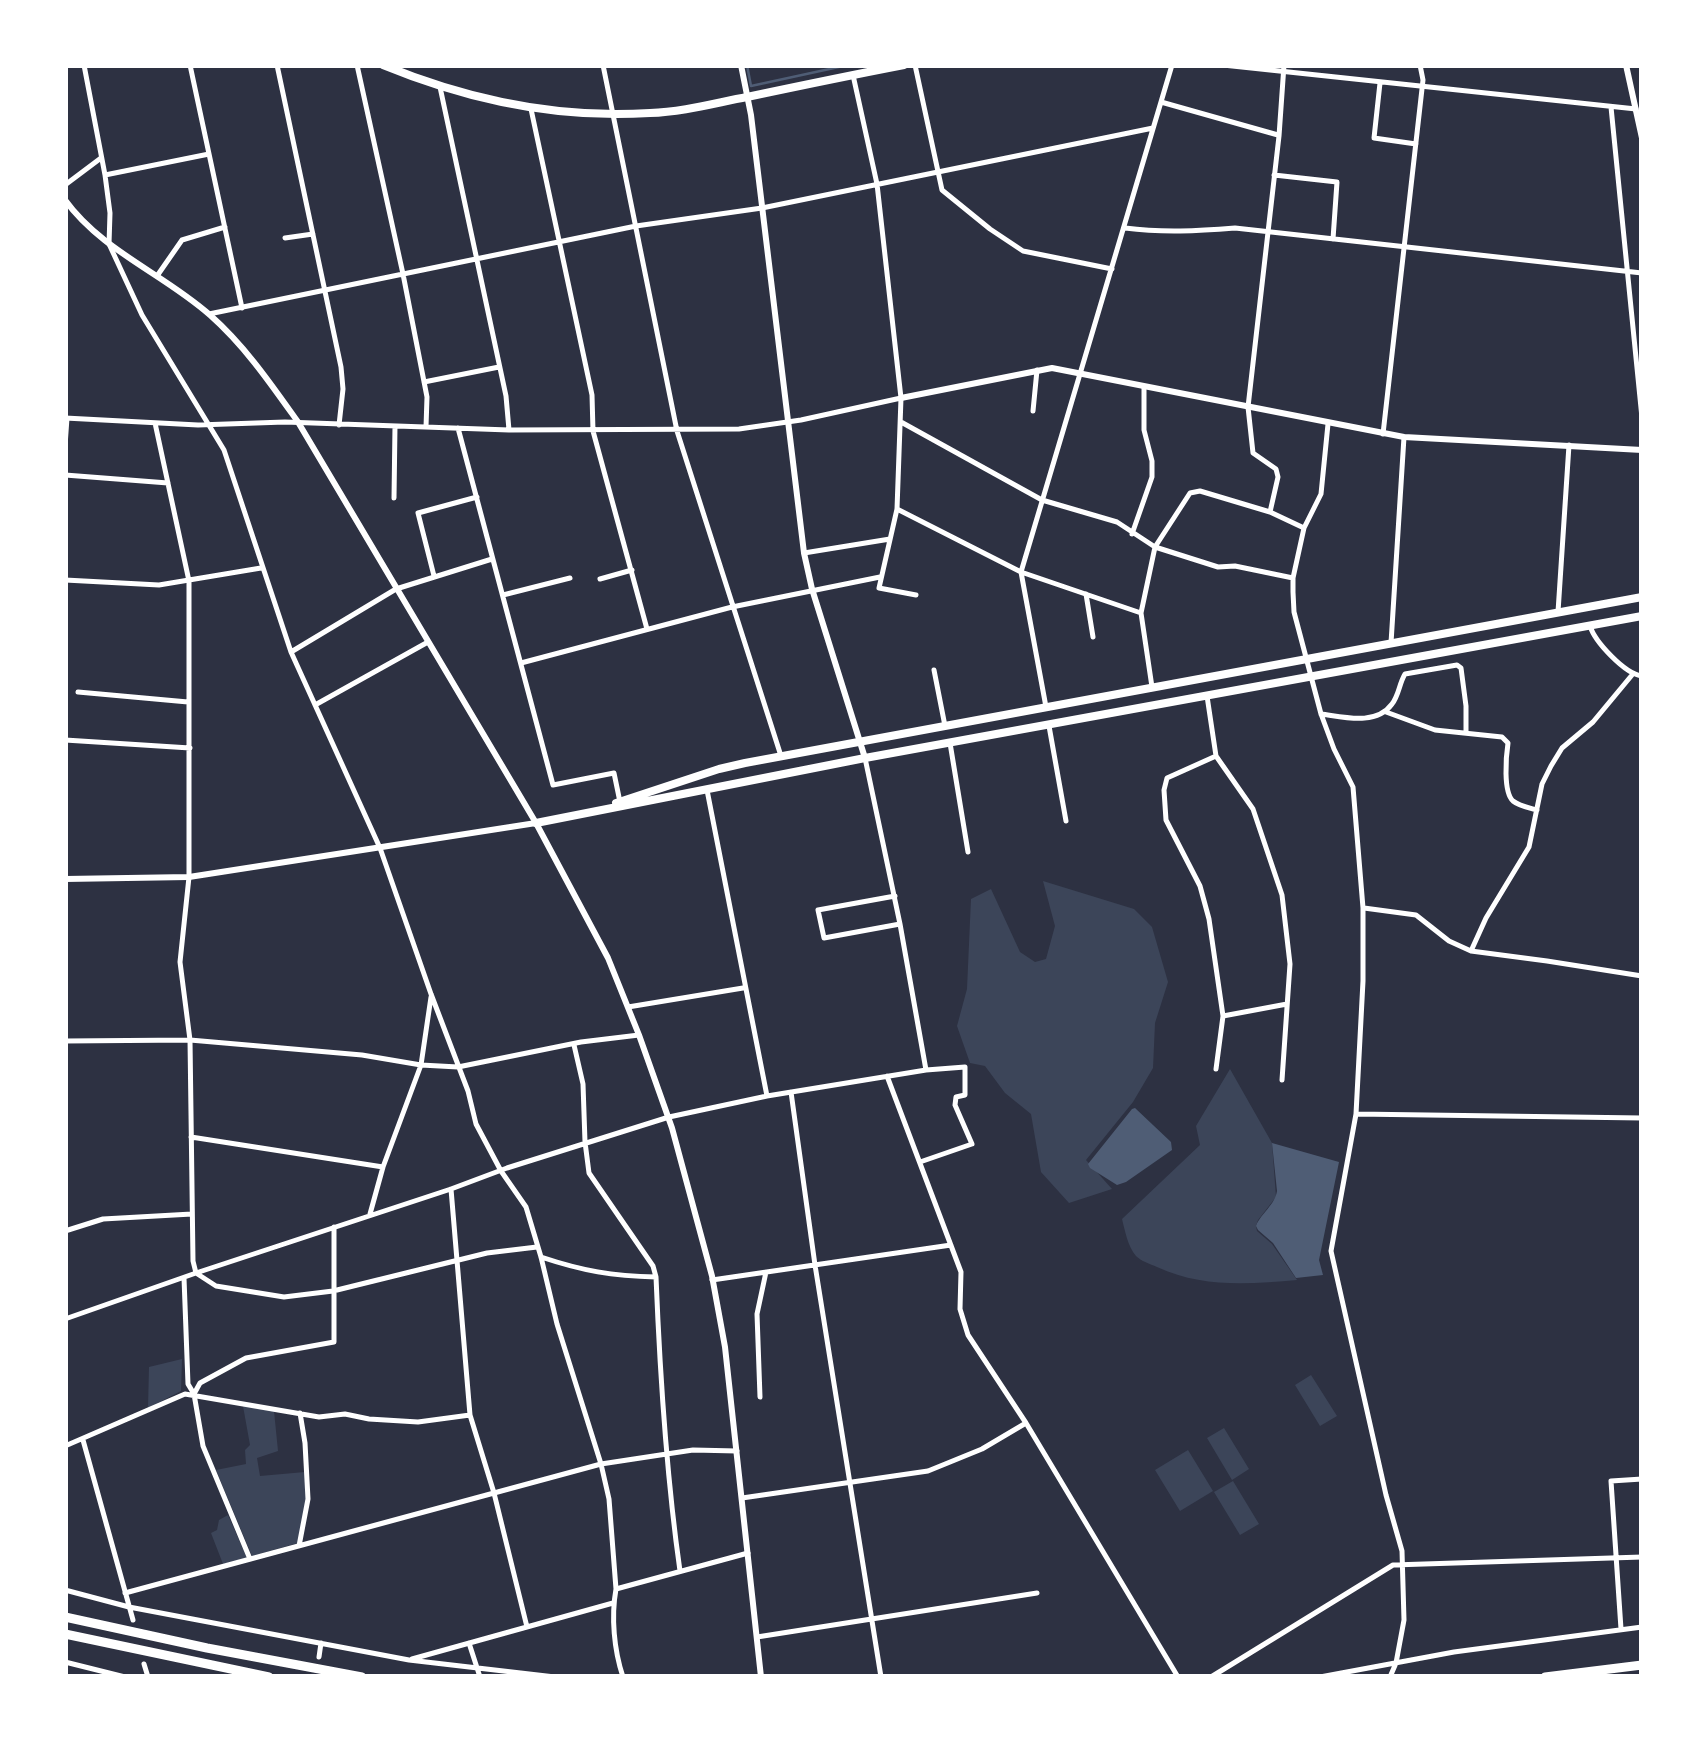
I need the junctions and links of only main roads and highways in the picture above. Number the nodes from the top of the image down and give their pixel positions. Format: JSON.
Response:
{"nodes":[{"id":1,"x":382,"y":65,"type":"edge"},
{"id":2,"x":904,"y":65,"type":"edge"},
{"id":3,"x":1642,"y":597,"type":"edge"},
{"id":4,"x":1642,"y":616,"type":"edge"},
{"id":5,"x":568,"y":816,"type":"junction"},
{"id":6,"x":536,"y":823,"type":"road end"},
{"id":7,"x":65,"y":1617,"type":"edge"},
{"id":8,"x":65,"y":1634,"type":"edge"},
{"id":9,"x":1642,"y":1665,"type":"edge"},
{"id":10,"x":270,"y":1677,"type":"edge"},
{"id":11,"x":362,"y":1677,"type":"edge"},
{"id":12,"x":1546,"y":1677,"type":"edge"}],
"edges":[{"from":1,"to":2,"type":"main road"},
{"from":3,"to":5,"type":"main road"},
{"from":4,"to":5,"type":"main road"},
{"from":5,"to":6,"type":"main road"},
{"from":7,"to":11,"type":"highway"},
{"from":8,"to":10,"type":"highway"},
{"from":9,"to":12,"type":"highway"}]}
